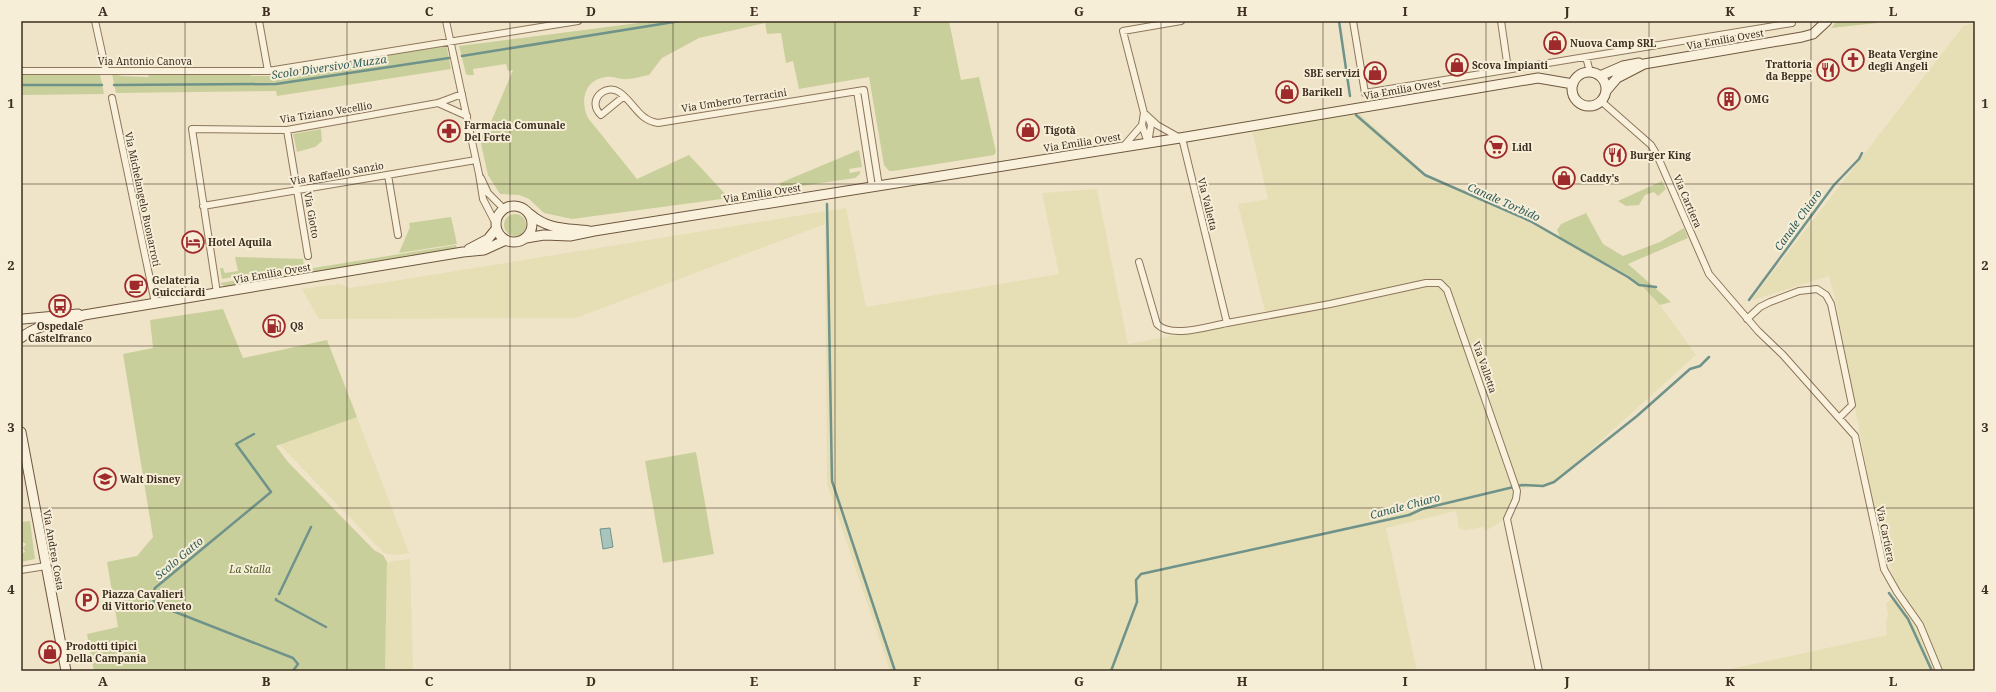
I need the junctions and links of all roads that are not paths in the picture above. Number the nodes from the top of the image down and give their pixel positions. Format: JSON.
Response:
{"nodes":[{"id":1,"x":95,"y":21,"type":"edge"},
{"id":2,"x":259,"y":21,"type":"edge"},
{"id":3,"x":446,"y":21,"type":"edge"},
{"id":4,"x":578,"y":21,"type":"edge"},
{"id":5,"x":1181,"y":21,"type":"edge"},
{"id":6,"x":1353,"y":21,"type":"edge"},
{"id":7,"x":1501,"y":21,"type":"edge"},
{"id":8,"x":1792,"y":21,"type":"edge"},
{"id":9,"x":1827,"y":21,"type":"edge"},
{"id":10,"x":450,"y":42,"type":"junction"},
{"id":11,"x":1586,"y":57,"type":"junction"},
{"id":12,"x":1644,"y":64,"type":"junction"},
{"id":13,"x":1508,"y":69,"type":"junction"},
{"id":14,"x":21,"y":71,"type":"edge"},
{"id":15,"x":106,"y":71,"type":"junction"},
{"id":16,"x":268,"y":71,"type":"junction"},
{"id":17,"x":1590,"y":72,"type":"junction"},
{"id":18,"x":1600,"y":76,"type":"junction"},
{"id":19,"x":1573,"y":84,"type":"junction"},
{"id":20,"x":1606,"y":91,"type":"junction"},
{"id":21,"x":462,"y":94,"type":"junction"},
{"id":22,"x":623,"y":97,"type":"junction"},
{"id":23,"x":112,"y":98,"type":"dead end"},
{"id":24,"x":1601,"y":101,"type":"junction"},
{"id":25,"x":438,"y":103,"type":"junction"},
{"id":26,"x":464,"y":105,"type":"junction"},
{"id":27,"x":449,"y":107,"type":"junction"},
{"id":28,"x":1144,"y":113,"type":"junction"},
{"id":29,"x":467,"y":116,"type":"junction"},
{"id":30,"x":1149,"y":120,"type":"junction"},
{"id":31,"x":1142,"y":125,"type":"junction"},
{"id":32,"x":287,"y":130,"type":"junction"},
{"id":33,"x":1181,"y":138,"type":"junction"},
{"id":34,"x":1148,"y":143,"type":"junction"},
{"id":35,"x":1123,"y":147,"type":"junction"},
{"id":36,"x":476,"y":160,"type":"junction"},
{"id":37,"x":479,"y":174,"type":"junction"},
{"id":38,"x":388,"y":175,"type":"junction"},
{"id":39,"x":875,"y":186,"type":"junction"},
{"id":40,"x":297,"y":190,"type":"junction"},
{"id":41,"x":203,"y":206,"type":"junction"},
{"id":42,"x":504,"y":209,"type":"junction"},
{"id":43,"x":530,"y":214,"type":"junction"},
{"id":44,"x":496,"y":227,"type":"junction"},
{"id":45,"x":594,"y":231,"type":"junction"},
{"id":46,"x":398,"y":235,"type":"dead end"},
{"id":47,"x":526,"y":238,"type":"junction"},
{"id":48,"x":506,"y":240,"type":"junction"},
{"id":49,"x":463,"y":252,"type":"junction"},
{"id":50,"x":308,"y":256,"type":"dead end"},
{"id":51,"x":1139,"y":262,"type":"dead end"},
{"id":52,"x":217,"y":293,"type":"junction"},
{"id":53,"x":155,"y":303,"type":"junction"},
{"id":54,"x":84,"y":315,"type":"junction"},
{"id":55,"x":22,"y":318,"type":"edge"},
{"id":56,"x":1747,"y":319,"type":"junction"},
{"id":57,"x":1227,"y":322,"type":"junction"},
{"id":58,"x":23,"y":336,"type":"edge"},
{"id":59,"x":1839,"y":418,"type":"junction"},
{"id":60,"x":21,"y":432,"type":"edge"},
{"id":61,"x":46,"y":566,"type":"junction"},
{"id":62,"x":21,"y":570,"type":"edge"},
{"id":63,"x":66,"y":671,"type":"edge"},
{"id":64,"x":1539,"y":671,"type":"edge"},
{"id":65,"x":1940,"y":671,"type":"edge"}],
"edges":[{"from":1,"to":15,"type":"street"},
{"from":2,"to":16,"type":"street"},
{"from":3,"to":10,"type":"street"},
{"from":4,"to":10,"type":"street","name":"Via Antonio Canova"},
{"from":5,"to":28,"type":"street"},
{"from":6,"to":13,"type":"street","name":"Via Emilia Ovest"},
{"from":7,"to":13,"type":"street"},
{"from":8,"to":11,"type":"street","name":"Via Emilia Ovest"},
{"from":9,"to":12,"type":"main road","name":"Via Emilia Ovest"},
{"from":10,"to":16,"type":"street","name":"Via Antonio Canova"},
{"from":10,"to":21,"type":"street"},
{"from":11,"to":13,"type":"street","name":"Via Emilia Ovest"},
{"from":11,"to":17,"type":"street"},
{"from":12,"to":18,"type":"main road","name":"Via Emilia Ovest"},
{"from":12,"to":20,"type":"main road","name":"Via Emilia Ovest"},
{"from":14,"to":15,"type":"street","name":"Via Antonio Canova"},
{"from":15,"to":16,"type":"street","name":"Via Antonio Canova"},
{"from":17,"to":18,"type":"main road"},
{"from":17,"to":19,"type":"main road"},
{"from":18,"to":20,"type":"main road"},
{"from":19,"to":24,"type":"main road"},
{"from":19,"to":33,"type":"main road","name":"Via Emilia Ovest"},
{"from":20,"to":24,"type":"main road"},
{"from":21,"to":25,"type":"street","name":"Via Tiziano Vecellio"},
{"from":21,"to":26,"type":"street"},
{"from":22,"to":22,"type":"street","name":"Via Umberto Terracini"},
{"from":22,"to":39,"type":"street","name":"Via Umberto Terracini"},
{"from":23,"to":53,"type":"street","name":"Via Michelangelo Buonarroti"},
{"from":24,"to":56,"type":"street","name":"Via Cartiera"},
{"from":25,"to":27,"type":"street"},
{"from":25,"to":32,"type":"street","name":"Via Tiziano Vecellio"},
{"from":26,"to":27,"type":"street"},
{"from":26,"to":29,"type":"street"},
{"from":27,"to":29,"type":"street"},
{"from":28,"to":30,"type":"street"},
{"from":28,"to":31,"type":"street"},
{"from":29,"to":36,"type":"street"},
{"from":30,"to":33,"type":"street"},
{"from":30,"to":34,"type":"street"},
{"from":31,"to":34,"type":"street"},
{"from":31,"to":35,"type":"street"},
{"from":32,"to":40,"type":"street","name":"Via Giotto"},
{"from":32,"to":41,"type":"street","name":"Via Tiziano Vecellio"},
{"from":33,"to":34,"type":"main road","name":"Via Emilia Ovest"},
{"from":33,"to":57,"type":"street","name":"Via Valletta"},
{"from":34,"to":35,"type":"main road","name":"Via Emilia Ovest"},
{"from":35,"to":39,"type":"main road","name":"Via Emilia Ovest"},
{"from":36,"to":37,"type":"street"},
{"from":36,"to":38,"type":"street","name":"Via Raffaello Sanzio"},
{"from":37,"to":42,"type":"street"},
{"from":37,"to":44,"type":"street"},
{"from":38,"to":40,"type":"street","name":"Via Raffaello Sanzio"},
{"from":38,"to":46,"type":"street"},
{"from":39,"to":45,"type":"main road","name":"Via Emilia Ovest"},
{"from":40,"to":41,"type":"street","name":"Via Raffaello Sanzio"},
{"from":40,"to":50,"type":"street","name":"Via Giotto"},
{"from":41,"to":52,"type":"street"},
{"from":42,"to":43,"type":"main road"},
{"from":42,"to":44,"type":"main road"},
{"from":43,"to":45,"type":"main road","name":"Via Emilia Ovest"},
{"from":43,"to":47,"type":"main road"},
{"from":44,"to":48,"type":"main road"},
{"from":44,"to":49,"type":"main road","name":"Via Emilia Ovest"},
{"from":45,"to":47,"type":"main road","name":"Via Emilia Ovest"},
{"from":47,"to":48,"type":"main road"},
{"from":48,"to":49,"type":"main road","name":"Via Emilia Ovest"},
{"from":49,"to":52,"type":"main road","name":"Via Emilia Ovest"},
{"from":51,"to":57,"type":"street","name":"Via Valletta"},
{"from":52,"to":53,"type":"main road","name":"Via Emilia Ovest"},
{"from":53,"to":54,"type":"main road","name":"Via Emilia Ovest"},
{"from":54,"to":55,"type":"main road","name":"Via Emilia Ovest"},
{"from":54,"to":58,"type":"main road","name":"Via Emilia Ovest"},
{"from":55,"to":58,"type":"main road","name":"Via Emilia Ovest"},
{"from":56,"to":59,"type":"street","name":"Via Cartiera"},
{"from":56,"to":59,"type":"street"},
{"from":57,"to":64,"type":"street","name":"Via Valletta"},
{"from":59,"to":65,"type":"street","name":"Via Cartiera"},
{"from":60,"to":61,"type":"main road","name":"Via Andrea Costa"},
{"from":61,"to":62,"type":"street"},
{"from":61,"to":63,"type":"main road","name":"Via Andrea Costa"}]}
